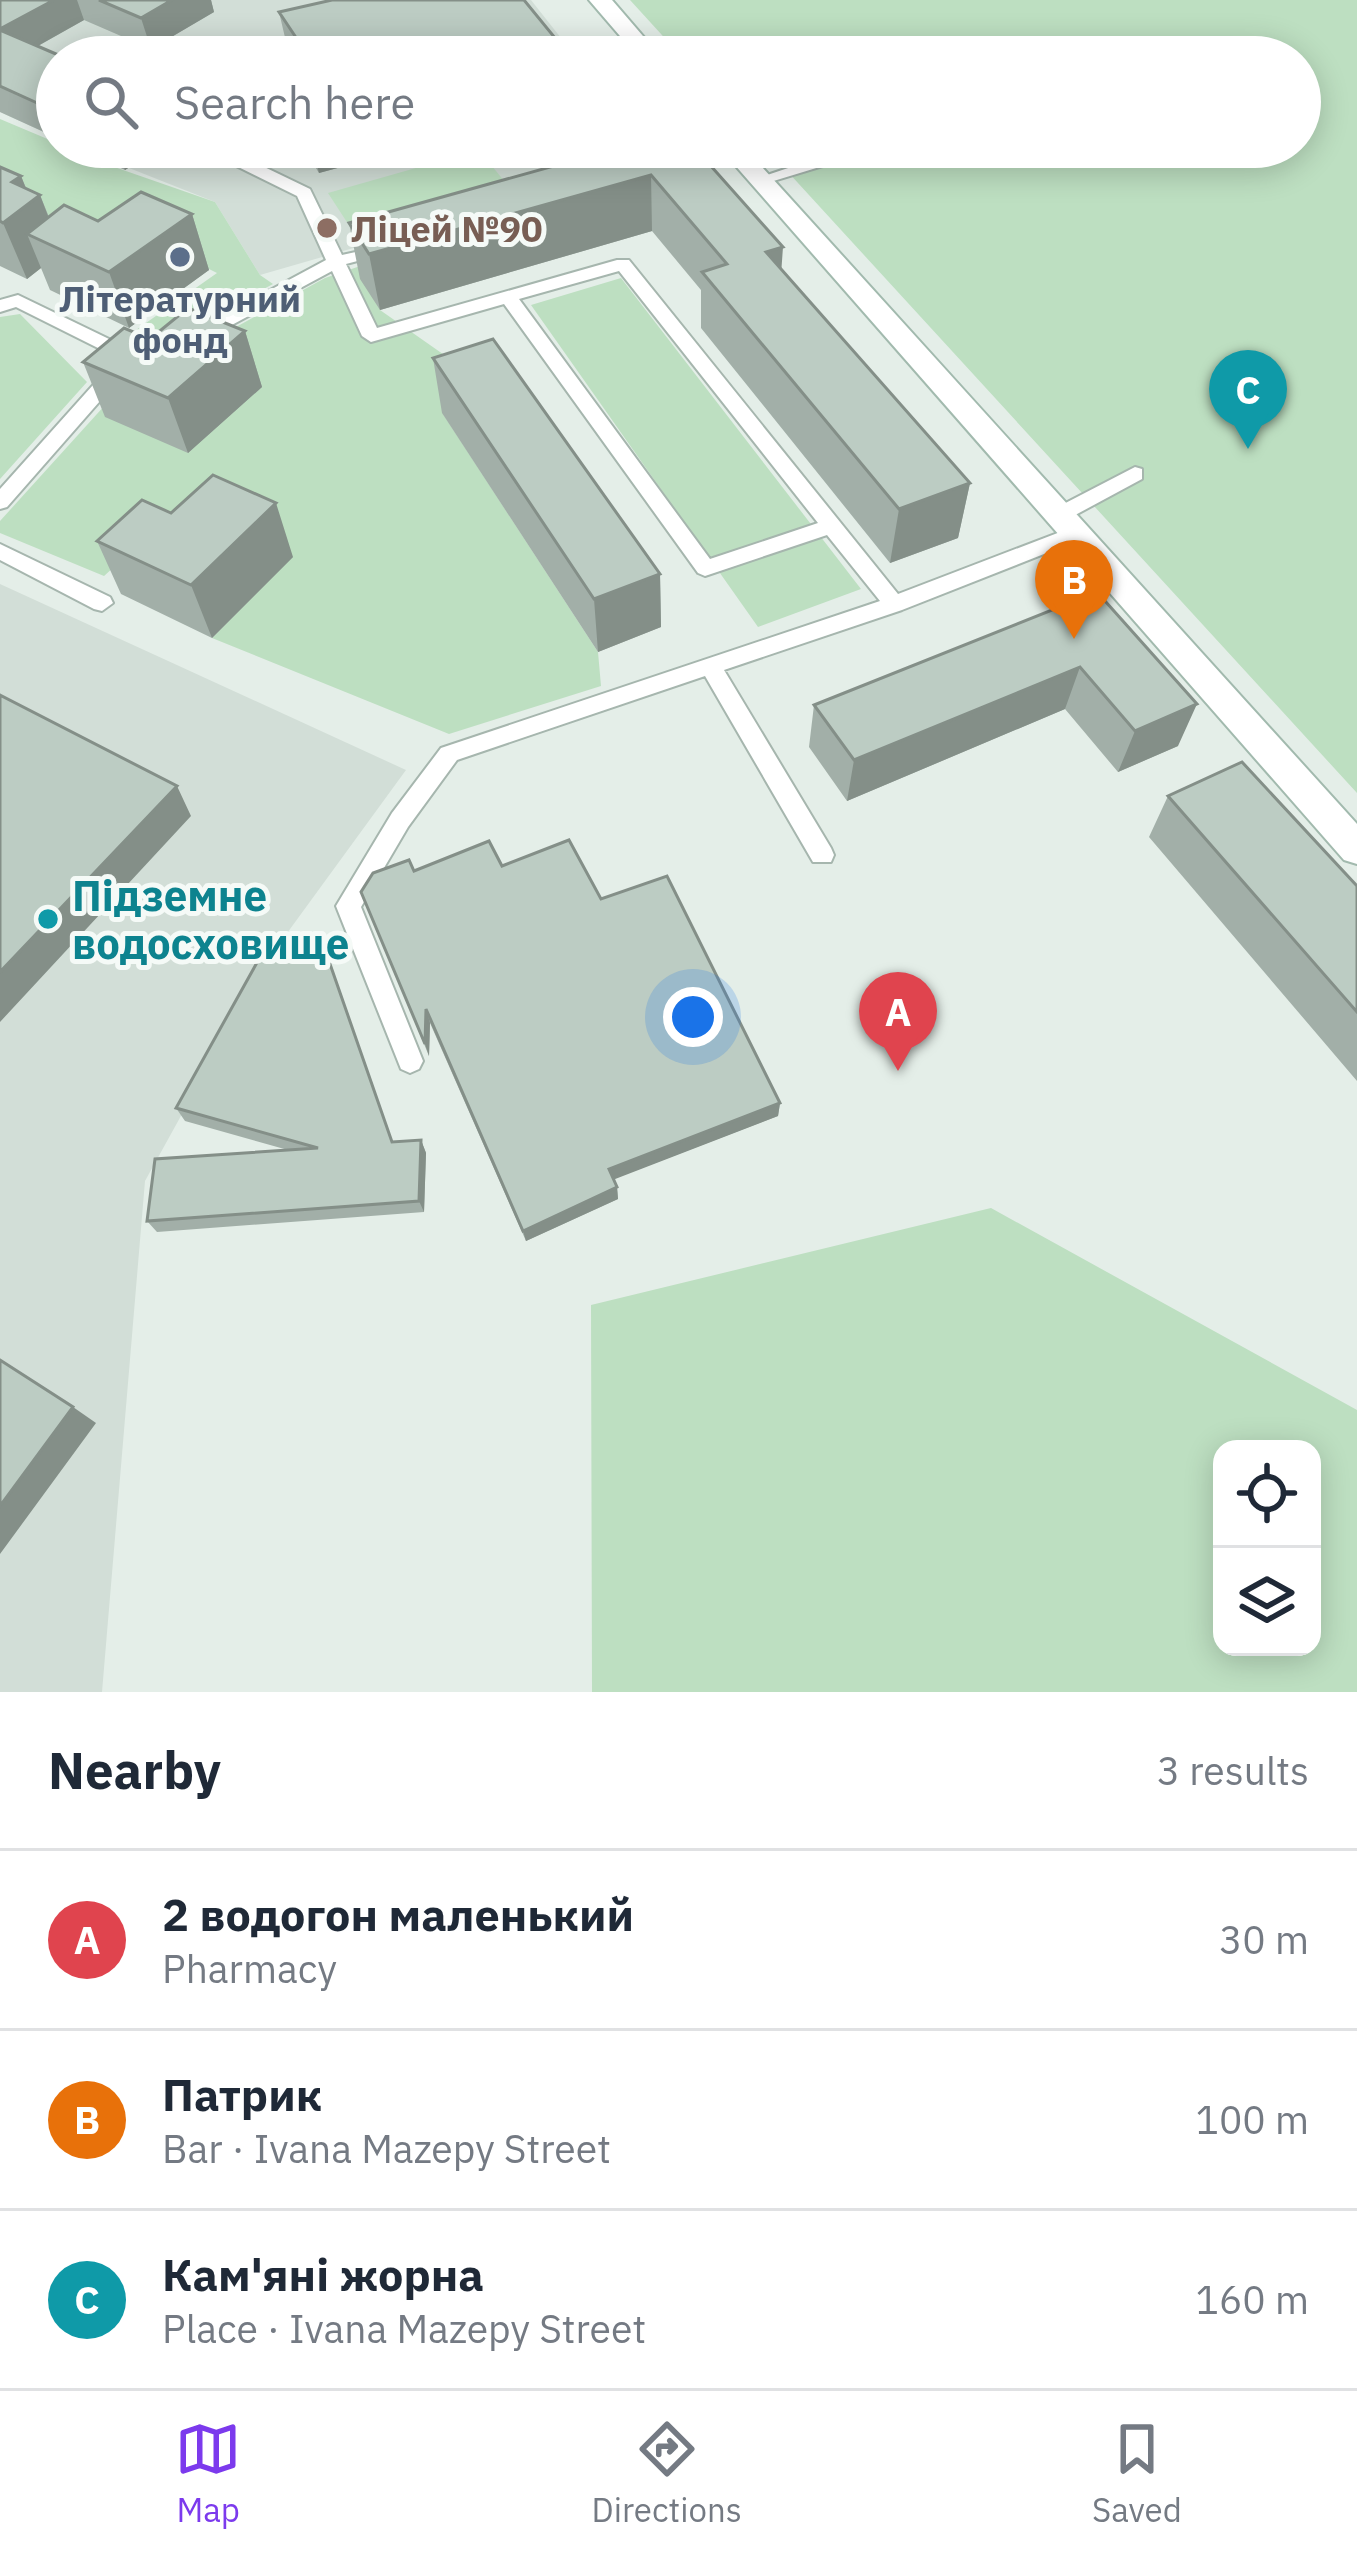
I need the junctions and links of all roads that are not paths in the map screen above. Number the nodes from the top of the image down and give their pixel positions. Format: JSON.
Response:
{"nodes":[{"id":1,"x":600,"y":0,"type":"edge"},
{"id":2,"x":632,"y":36,"type":"edge"},
{"id":3,"x":253,"y":168,"type":"edge"},
{"id":4,"x":663,"y":168,"type":"edge"},
{"id":5,"x":749,"y":168,"type":"edge"},
{"id":6,"x":800,"y":168,"type":"edge"},
{"id":7,"x":657,"y":170,"type":"edge"},
{"id":8,"x":760,"y":180,"type":"junction"},
{"id":9,"x":404,"y":242,"type":"edge"},
{"id":10,"x":335,"y":262,"type":"junction"},
{"id":11,"x":34,"y":288,"type":"edge"},
{"id":12,"x":508,"y":297,"type":"junction"},
{"id":13,"x":9,"y":304,"type":"edge"},
{"id":14,"x":160,"y":357,"type":"junction"},
{"id":15,"x":1135,"y":474,"type":"dead end"},
{"id":16,"x":0,"y":502,"type":"edge"},
{"id":17,"x":1067,"y":524,"type":"junction"},
{"id":18,"x":828,"y":527,"type":"junction"},
{"id":19,"x":0,"y":551,"type":"edge"},
{"id":20,"x":102,"y":603,"type":"edge"},
{"id":21,"x":894,"y":604,"type":"junction"},
{"id":22,"x":710,"y":666,"type":"junction"},
{"id":23,"x":1357,"y":850,"type":"edge"},
{"id":24,"x":822,"y":855,"type":"dead end"},
{"id":25,"x":410,"y":1061,"type":"dead end"}],
"edges":[{"from":1,"to":2,"type":"main road"},
{"from":3,"to":10,"type":"lane"},
{"from":4,"to":7,"type":"lane"},
{"from":5,"to":8,"type":"main road"},
{"from":6,"to":8,"type":"lane"},
{"from":8,"to":17,"type":"main road"},
{"from":9,"to":10,"type":"lane"},
{"from":10,"to":12,"type":"lane"},
{"from":10,"to":14,"type":"lane"},
{"from":11,"to":13,"type":"lane"},
{"from":12,"to":18,"type":"lane"},
{"from":12,"to":18,"type":"lane"},
{"from":13,"to":14,"type":"lane"},
{"from":14,"to":16,"type":"lane"},
{"from":15,"to":17,"type":"lane"},
{"from":17,"to":21,"type":"lane"},
{"from":17,"to":23,"type":"main road"},
{"from":18,"to":21,"type":"lane"},
{"from":19,"to":20,"type":"lane"},
{"from":21,"to":22,"type":"lane"},
{"from":22,"to":24,"type":"lane"},
{"from":22,"to":25,"type":"lane"}]}
